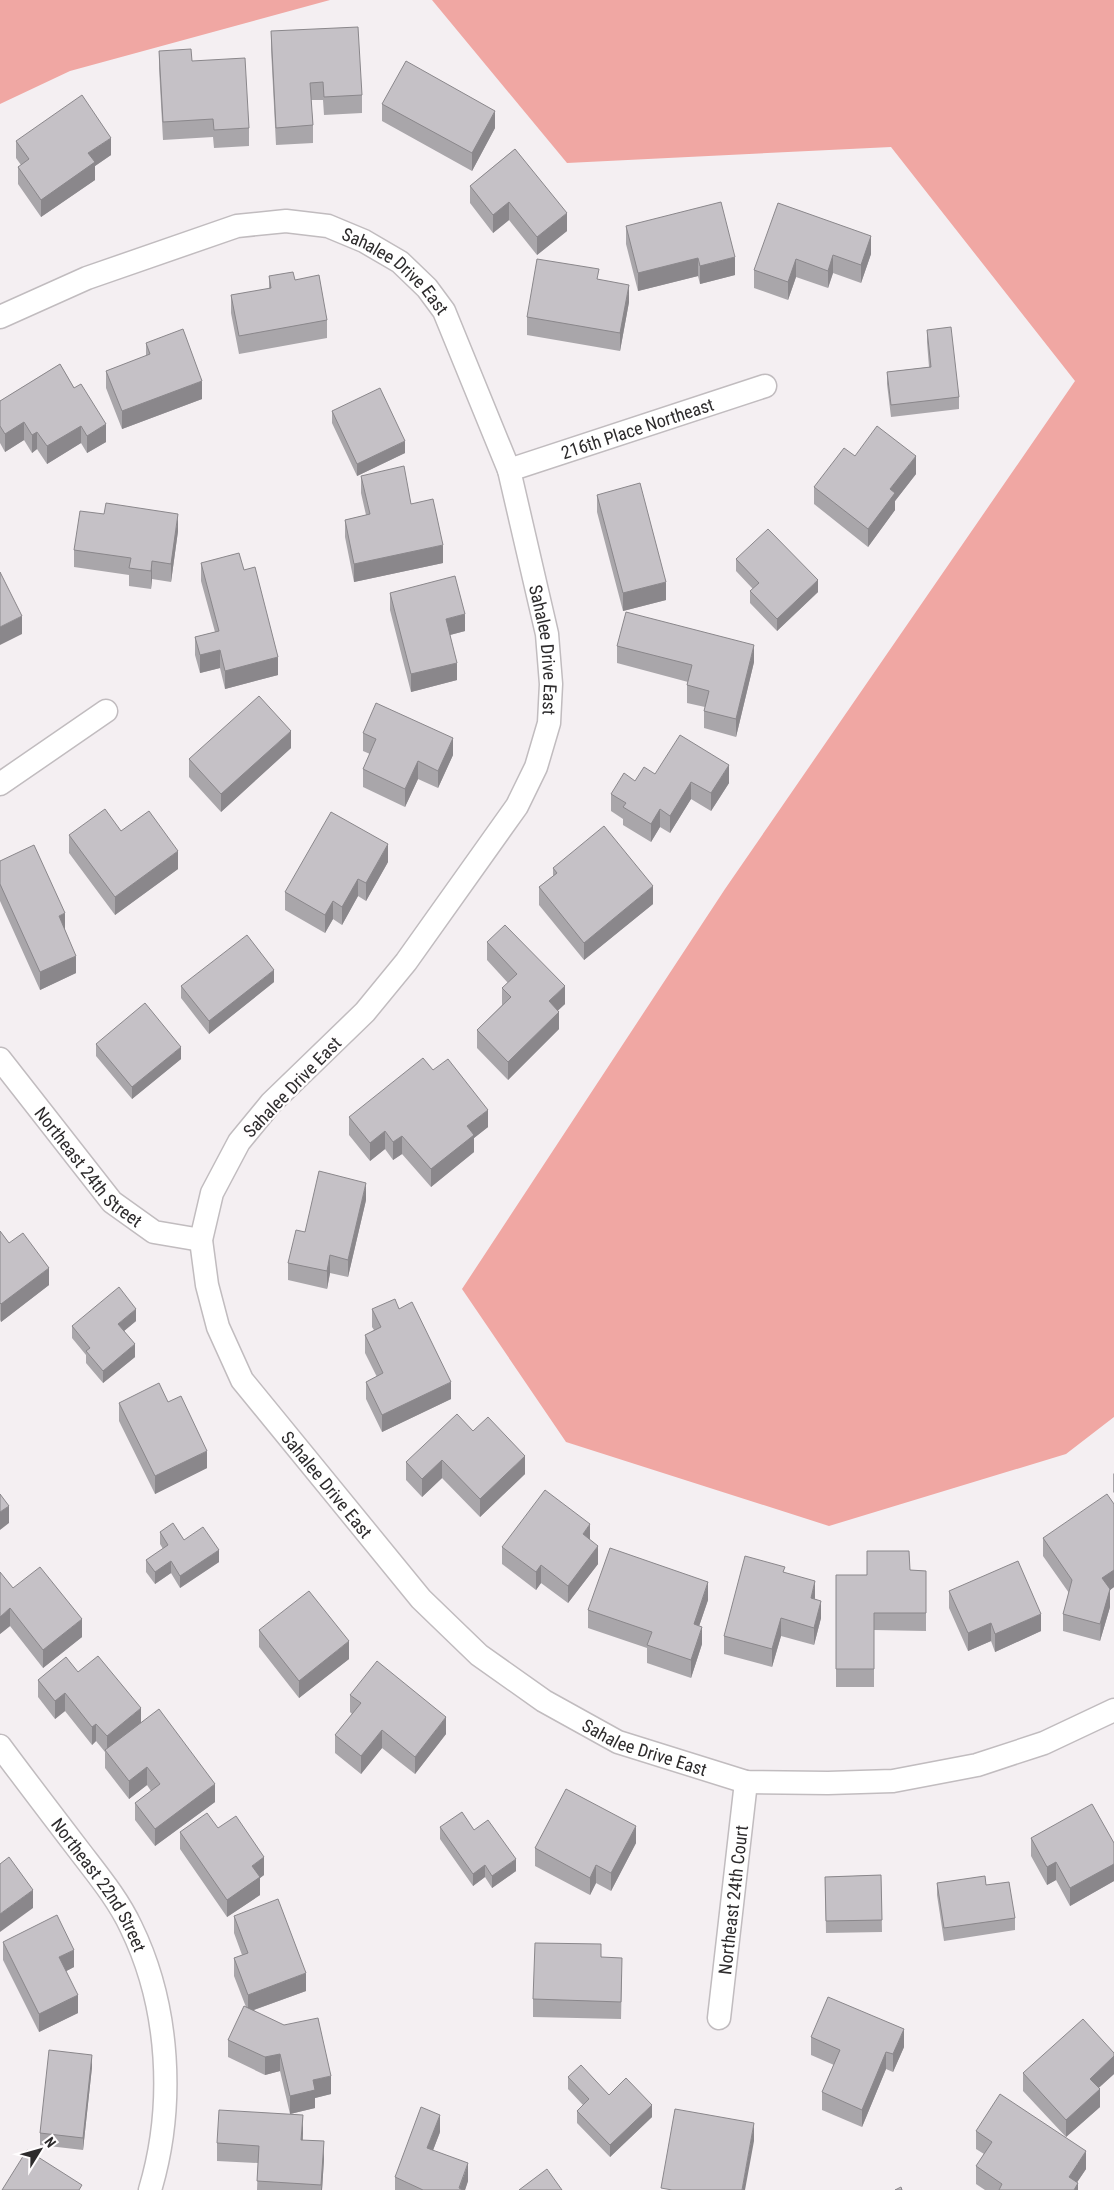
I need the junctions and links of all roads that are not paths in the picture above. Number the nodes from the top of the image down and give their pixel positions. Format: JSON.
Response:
{"nodes":[{"id":1,"x":0,"y":317,"type":"edge"},
{"id":2,"x":765,"y":386,"type":"dead end"},
{"id":3,"x":510,"y":470,"type":"junction"},
{"id":4,"x":106,"y":711,"type":"dead end"},
{"id":5,"x":0,"y":784,"type":"edge"},
{"id":6,"x":0,"y":1059,"type":"edge"},
{"id":7,"x":200,"y":1240,"type":"junction"},
{"id":8,"x":1114,"y":1710,"type":"edge"},
{"id":9,"x":0,"y":1746,"type":"edge"},
{"id":10,"x":746,"y":1782,"type":"junction"},
{"id":11,"x":718,"y":2018,"type":"dead end"},
{"id":12,"x":150,"y":2190,"type":"edge"}],
"edges":[{"from":1,"to":3,"type":"street","name":"Sahalee Drive East"},
{"from":2,"to":3,"type":"street","name":"216th Place Northeast"},
{"from":3,"to":7,"type":"street","name":"Sahalee Drive East"},
{"from":4,"to":5,"type":"street"},
{"from":6,"to":7,"type":"street","name":"Northeast 24th Street"},
{"from":7,"to":10,"type":"street","name":"Sahalee Drive East"},
{"from":8,"to":10,"type":"street","name":"Sahalee Drive East"},
{"from":9,"to":12,"type":"street","name":"Northeast 22nd Street"},
{"from":10,"to":11,"type":"street","name":"Northeast 24th Court"}]}
